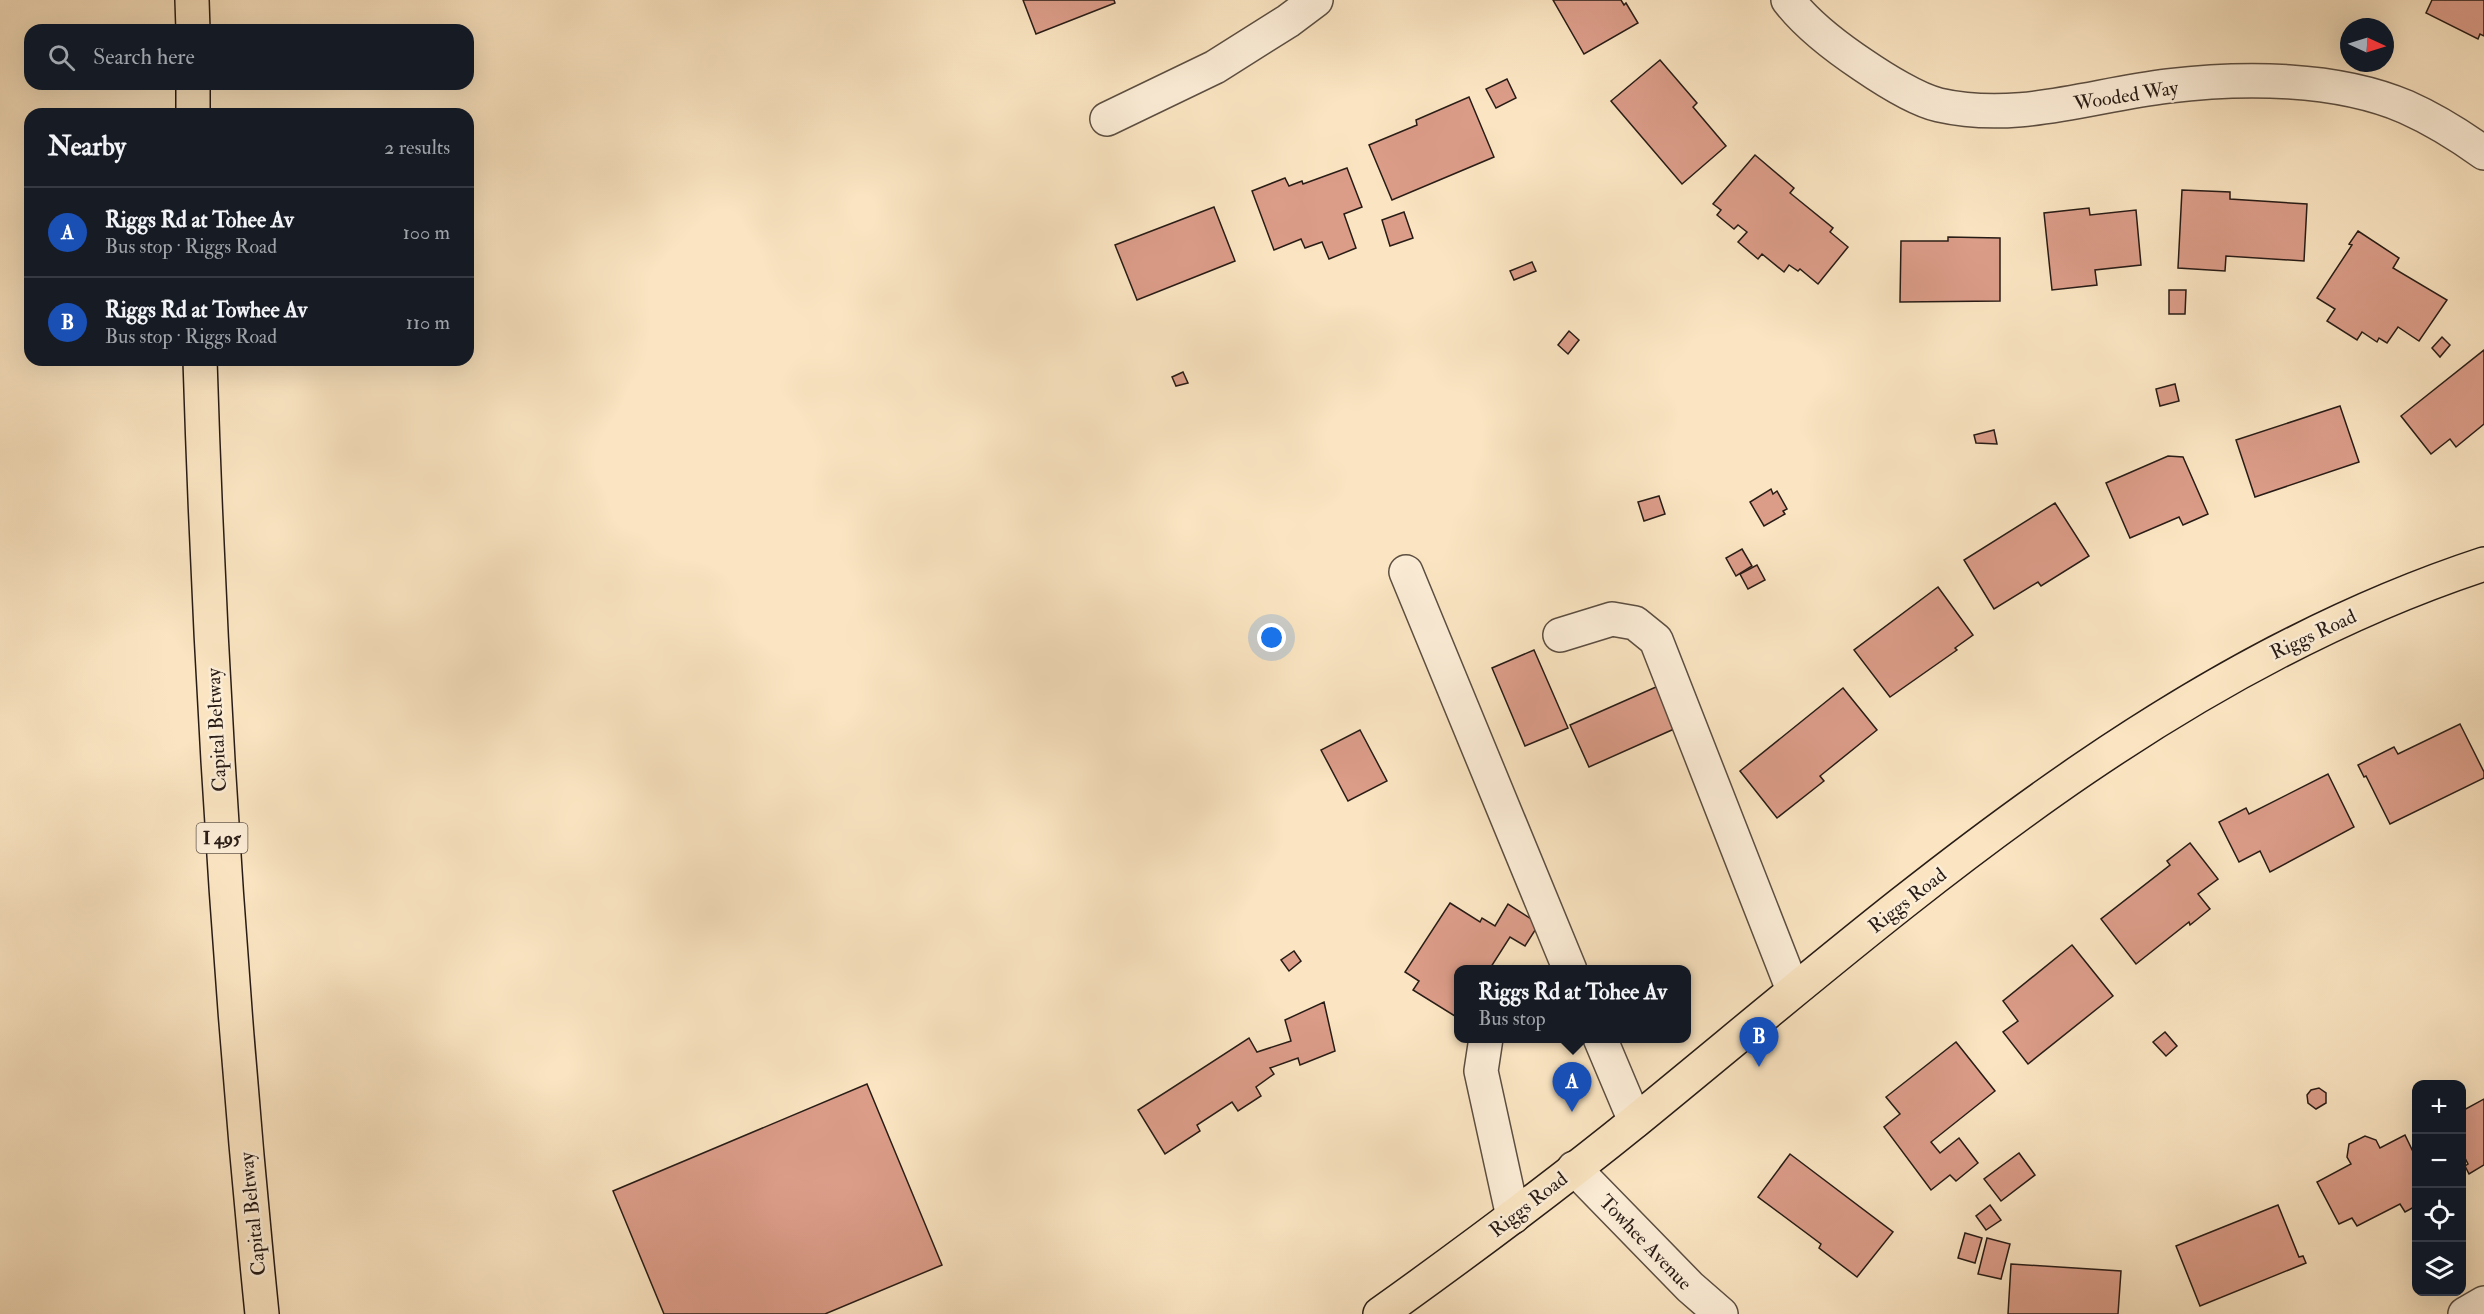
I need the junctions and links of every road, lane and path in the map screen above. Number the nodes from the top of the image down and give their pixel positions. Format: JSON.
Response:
{"nodes":[{"id":1,"x":192,"y":0,"type":"edge"},
{"id":2,"x":1316,"y":0,"type":"edge"},
{"id":3,"x":1788,"y":0,"type":"edge"},
{"id":4,"x":193,"y":24,"type":"edge"},
{"id":5,"x":193,"y":90,"type":"edge"},
{"id":6,"x":193,"y":108,"type":"edge"},
{"id":7,"x":1107,"y":119,"type":"dead end"},
{"id":8,"x":2484,"y":153,"type":"edge"},
{"id":9,"x":200,"y":366,"type":"edge"},
{"id":10,"x":2484,"y":564,"type":"edge"},
{"id":11,"x":1406,"y":572,"type":"dead end"},
{"id":12,"x":1560,"y":634,"type":"dead end"},
{"id":13,"x":1568,"y":965,"type":"edge"},
{"id":14,"x":1793,"y":990,"type":"junction"},
{"id":15,"x":1485,"y":1043,"type":"edge"},
{"id":16,"x":1602,"y":1043,"type":"edge"},
{"id":17,"x":1635,"y":1121,"type":"junction"},
{"id":18,"x":1574,"y":1168,"type":"junction"},
{"id":19,"x":1513,"y":1217,"type":"junction"},
{"id":20,"x":2484,"y":1303,"type":"edge"},
{"id":21,"x":262,"y":1314,"type":"edge"},
{"id":22,"x":1380,"y":1314,"type":"edge"},
{"id":23,"x":1721,"y":1314,"type":"edge"},
{"id":24,"x":2465,"y":1314,"type":"edge"}],
"edges":[{"from":1,"to":4,"type":"main road"},
{"from":2,"to":7,"type":"street"},
{"from":3,"to":8,"type":"street","name":"Wooded Way"},
{"from":5,"to":6,"type":"main road"},
{"from":9,"to":21,"type":"main road","name":"Capital Beltway","number":"I 495"},
{"from":10,"to":14,"type":"main road","name":"Riggs Road"},
{"from":11,"to":13,"type":"street"},
{"from":12,"to":14,"type":"street"},
{"from":14,"to":17,"type":"main road","name":"Riggs Road"},
{"from":15,"to":19,"type":"street"},
{"from":16,"to":17,"type":"street"},
{"from":17,"to":18,"type":"main road","name":"Riggs Road"},
{"from":18,"to":19,"type":"main road","name":"Riggs Road"},
{"from":18,"to":23,"type":"street","name":"Towhee Avenue"},
{"from":19,"to":22,"type":"main road","name":"Riggs Road"},
{"from":20,"to":24,"type":"street"}]}
